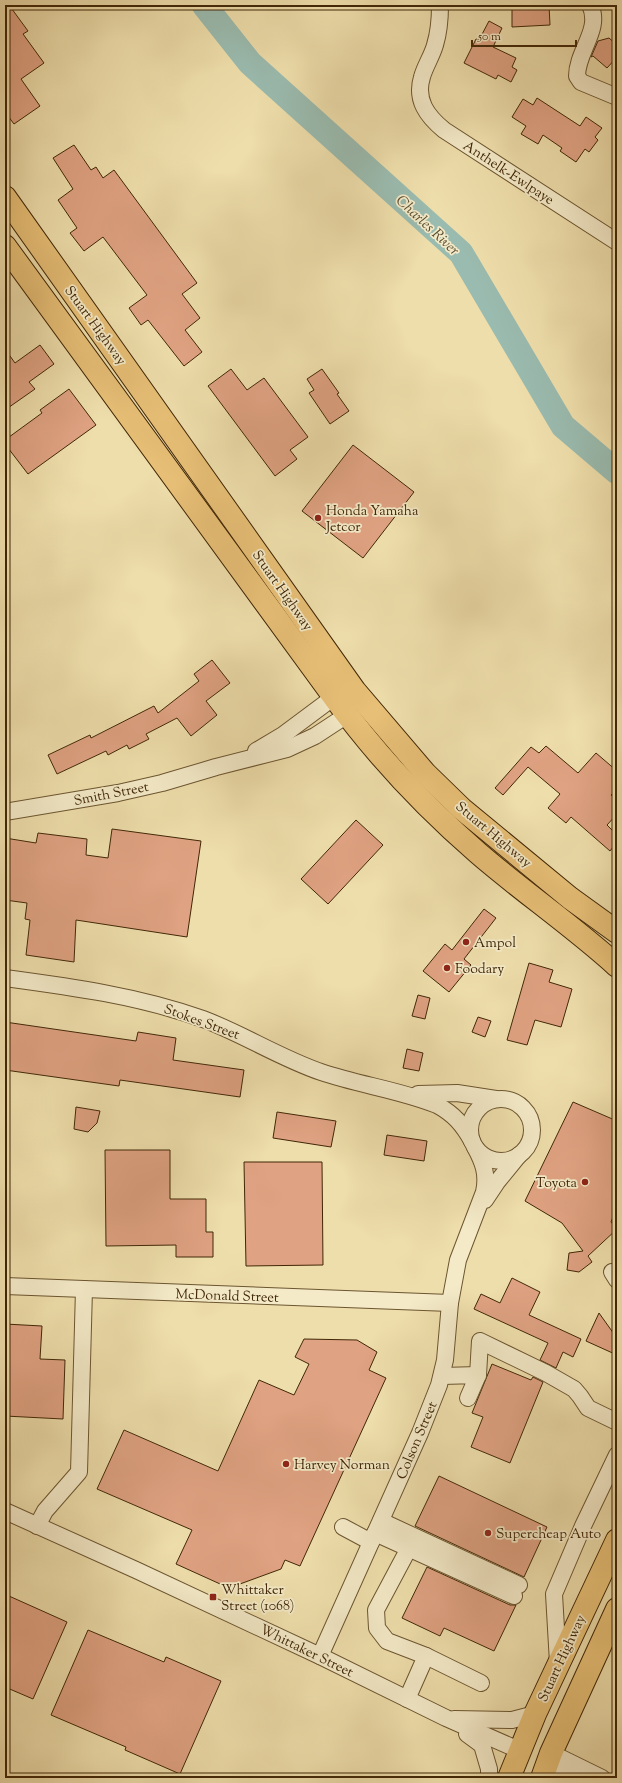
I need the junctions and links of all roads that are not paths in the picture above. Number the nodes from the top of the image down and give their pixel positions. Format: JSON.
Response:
{"nodes":[{"id":1,"x":440,"y":5,"type":"edge"},
{"id":2,"x":590,"y":5,"type":"edge"},
{"id":3,"x":617,"y":97,"type":"edge"},
{"id":4,"x":5,"y":197,"type":"edge"},
{"id":5,"x":24,"y":224,"type":"junction"},
{"id":6,"x":5,"y":238,"type":"edge"},
{"id":7,"x":617,"y":242,"type":"edge"},
{"id":8,"x":5,"y":246,"type":"edge"},
{"id":9,"x":357,"y":692,"type":"junction"},
{"id":10,"x":334,"y":697,"type":"junction"},
{"id":11,"x":346,"y":715,"type":"junction"},
{"id":12,"x":216,"y":766,"type":"junction"},
{"id":13,"x":5,"y":812,"type":"edge"},
{"id":14,"x":617,"y":932,"type":"edge"},
{"id":15,"x":617,"y":937,"type":"edge"},
{"id":16,"x":610,"y":959,"type":"edge"},
{"id":17,"x":5,"y":978,"type":"edge"},
{"id":18,"x":390,"y":1091,"type":"junction"},
{"id":19,"x":496,"y":1099,"type":"junction"},
{"id":20,"x":473,"y":1144,"type":"junction"},
{"id":21,"x":523,"y":1152,"type":"junction"},
{"id":22,"x":476,"y":1213,"type":"junction"},
{"id":23,"x":5,"y":1286,"type":"edge"},
{"id":24,"x":84,"y":1289,"type":"junction"},
{"id":25,"x":450,"y":1304,"type":"junction"},
{"id":26,"x":478,"y":1375,"type":"junction"},
{"id":27,"x":442,"y":1376,"type":"junction"},
{"id":28,"x":468,"y":1398,"type":"dead end"},
{"id":29,"x":616,"y":1422,"type":"edge"},
{"id":30,"x":617,"y":1455,"type":"edge"},
{"id":31,"x":5,"y":1511,"type":"edge"},
{"id":32,"x":37,"y":1526,"type":"junction"},
{"id":33,"x":343,"y":1527,"type":"dead end"},
{"id":34,"x":376,"y":1532,"type":"junction"},
{"id":35,"x":617,"y":1540,"type":"edge"},
{"id":36,"x":410,"y":1548,"type":"junction"},
{"id":37,"x":617,"y":1609,"type":"edge"},
{"id":38,"x":320,"y":1656,"type":"junction"},
{"id":39,"x":426,"y":1656,"type":"junction"},
{"id":40,"x":558,"y":1664,"type":"junction"},
{"id":41,"x":481,"y":1683,"type":"dead end"},
{"id":42,"x":407,"y":1699,"type":"junction"},
{"id":43,"x":535,"y":1714,"type":"junction"},
{"id":44,"x":446,"y":1718,"type":"junction"},
{"id":45,"x":520,"y":1751,"type":"junction"},
{"id":46,"x":547,"y":1765,"type":"edge"},
{"id":47,"x":489,"y":1778,"type":"edge"},
{"id":48,"x":510,"y":1778,"type":"edge"},
{"id":49,"x":568,"y":1778,"type":"edge"},
{"id":50,"x":602,"y":1778,"type":"edge"}],
"edges":[{"from":1,"to":7,"type":"street","name":"Anthelk-Ewlpaye"},
{"from":2,"to":3,"type":"street"},
{"from":4,"to":5,"type":"highway","name":"Stuart Highway"},
{"from":5,"to":6,"type":"highway"},
{"from":5,"to":9,"type":"highway","name":"Stuart Highway"},
{"from":8,"to":10,"type":"highway","name":"Stuart Highway"},
{"from":9,"to":10,"type":"highway"},
{"from":9,"to":11,"type":"highway"},
{"from":9,"to":14,"type":"highway","name":"Stuart Highway"},
{"from":10,"to":11,"type":"highway","name":"Stuart Highway"},
{"from":10,"to":12,"type":"street","name":"Smith Street"},
{"from":11,"to":12,"type":"street","name":"Smith Street"},
{"from":11,"to":16,"type":"highway","name":"Stuart Highway"},
{"from":12,"to":13,"type":"street","name":"Smith Street"},
{"from":15,"to":16,"type":"highway"},
{"from":17,"to":18,"type":"street","name":"Stokes Street"},
{"from":18,"to":19,"type":"street"},
{"from":18,"to":20,"type":"street"},
{"from":19,"to":20,"type":"street"},
{"from":19,"to":21,"type":"street"},
{"from":20,"to":21,"type":"street"},
{"from":20,"to":22,"type":"street","name":"Colson Street"},
{"from":21,"to":22,"type":"street","name":"Colson Street"},
{"from":22,"to":25,"type":"street","name":"Colson Street"},
{"from":23,"to":24,"type":"street","name":"McDonald Street"},
{"from":24,"to":25,"type":"street","name":"McDonald Street"},
{"from":24,"to":32,"type":"street"},
{"from":25,"to":27,"type":"street","name":"Colson Street"},
{"from":26,"to":27,"type":"street"},
{"from":26,"to":28,"type":"street"},
{"from":26,"to":29,"type":"street"},
{"from":27,"to":34,"type":"street","name":"Colson Street"},
{"from":30,"to":40,"type":"street"},
{"from":31,"to":32,"type":"street","name":"Whittaker Street"},
{"from":32,"to":38,"type":"street","name":"Whittaker Street"},
{"from":33,"to":34,"type":"street"},
{"from":34,"to":36,"type":"street"},
{"from":34,"to":36,"type":"street"},
{"from":34,"to":38,"type":"street","name":"Colson Street"},
{"from":35,"to":40,"type":"highway","name":"Stuart Highway"},
{"from":36,"to":39,"type":"street"},
{"from":37,"to":46,"type":"highway"},
{"from":38,"to":42,"type":"street","name":"Whittaker Street"},
{"from":39,"to":41,"type":"street"},
{"from":39,"to":42,"type":"street"},
{"from":40,"to":43,"type":"highway","name":"Stuart Highway"},
{"from":42,"to":44,"type":"street","name":"Whittaker Street"},
{"from":43,"to":44,"type":"street"},
{"from":43,"to":45,"type":"highway","name":"Stuart Highway"},
{"from":44,"to":45,"type":"street","name":"Whittaker Street"},
{"from":44,"to":47,"type":"street"},
{"from":45,"to":46,"type":"highway"},
{"from":45,"to":48,"type":"highway","name":"Stuart Highway"},
{"from":46,"to":49,"type":"street"},
{"from":46,"to":50,"type":"street"}]}
